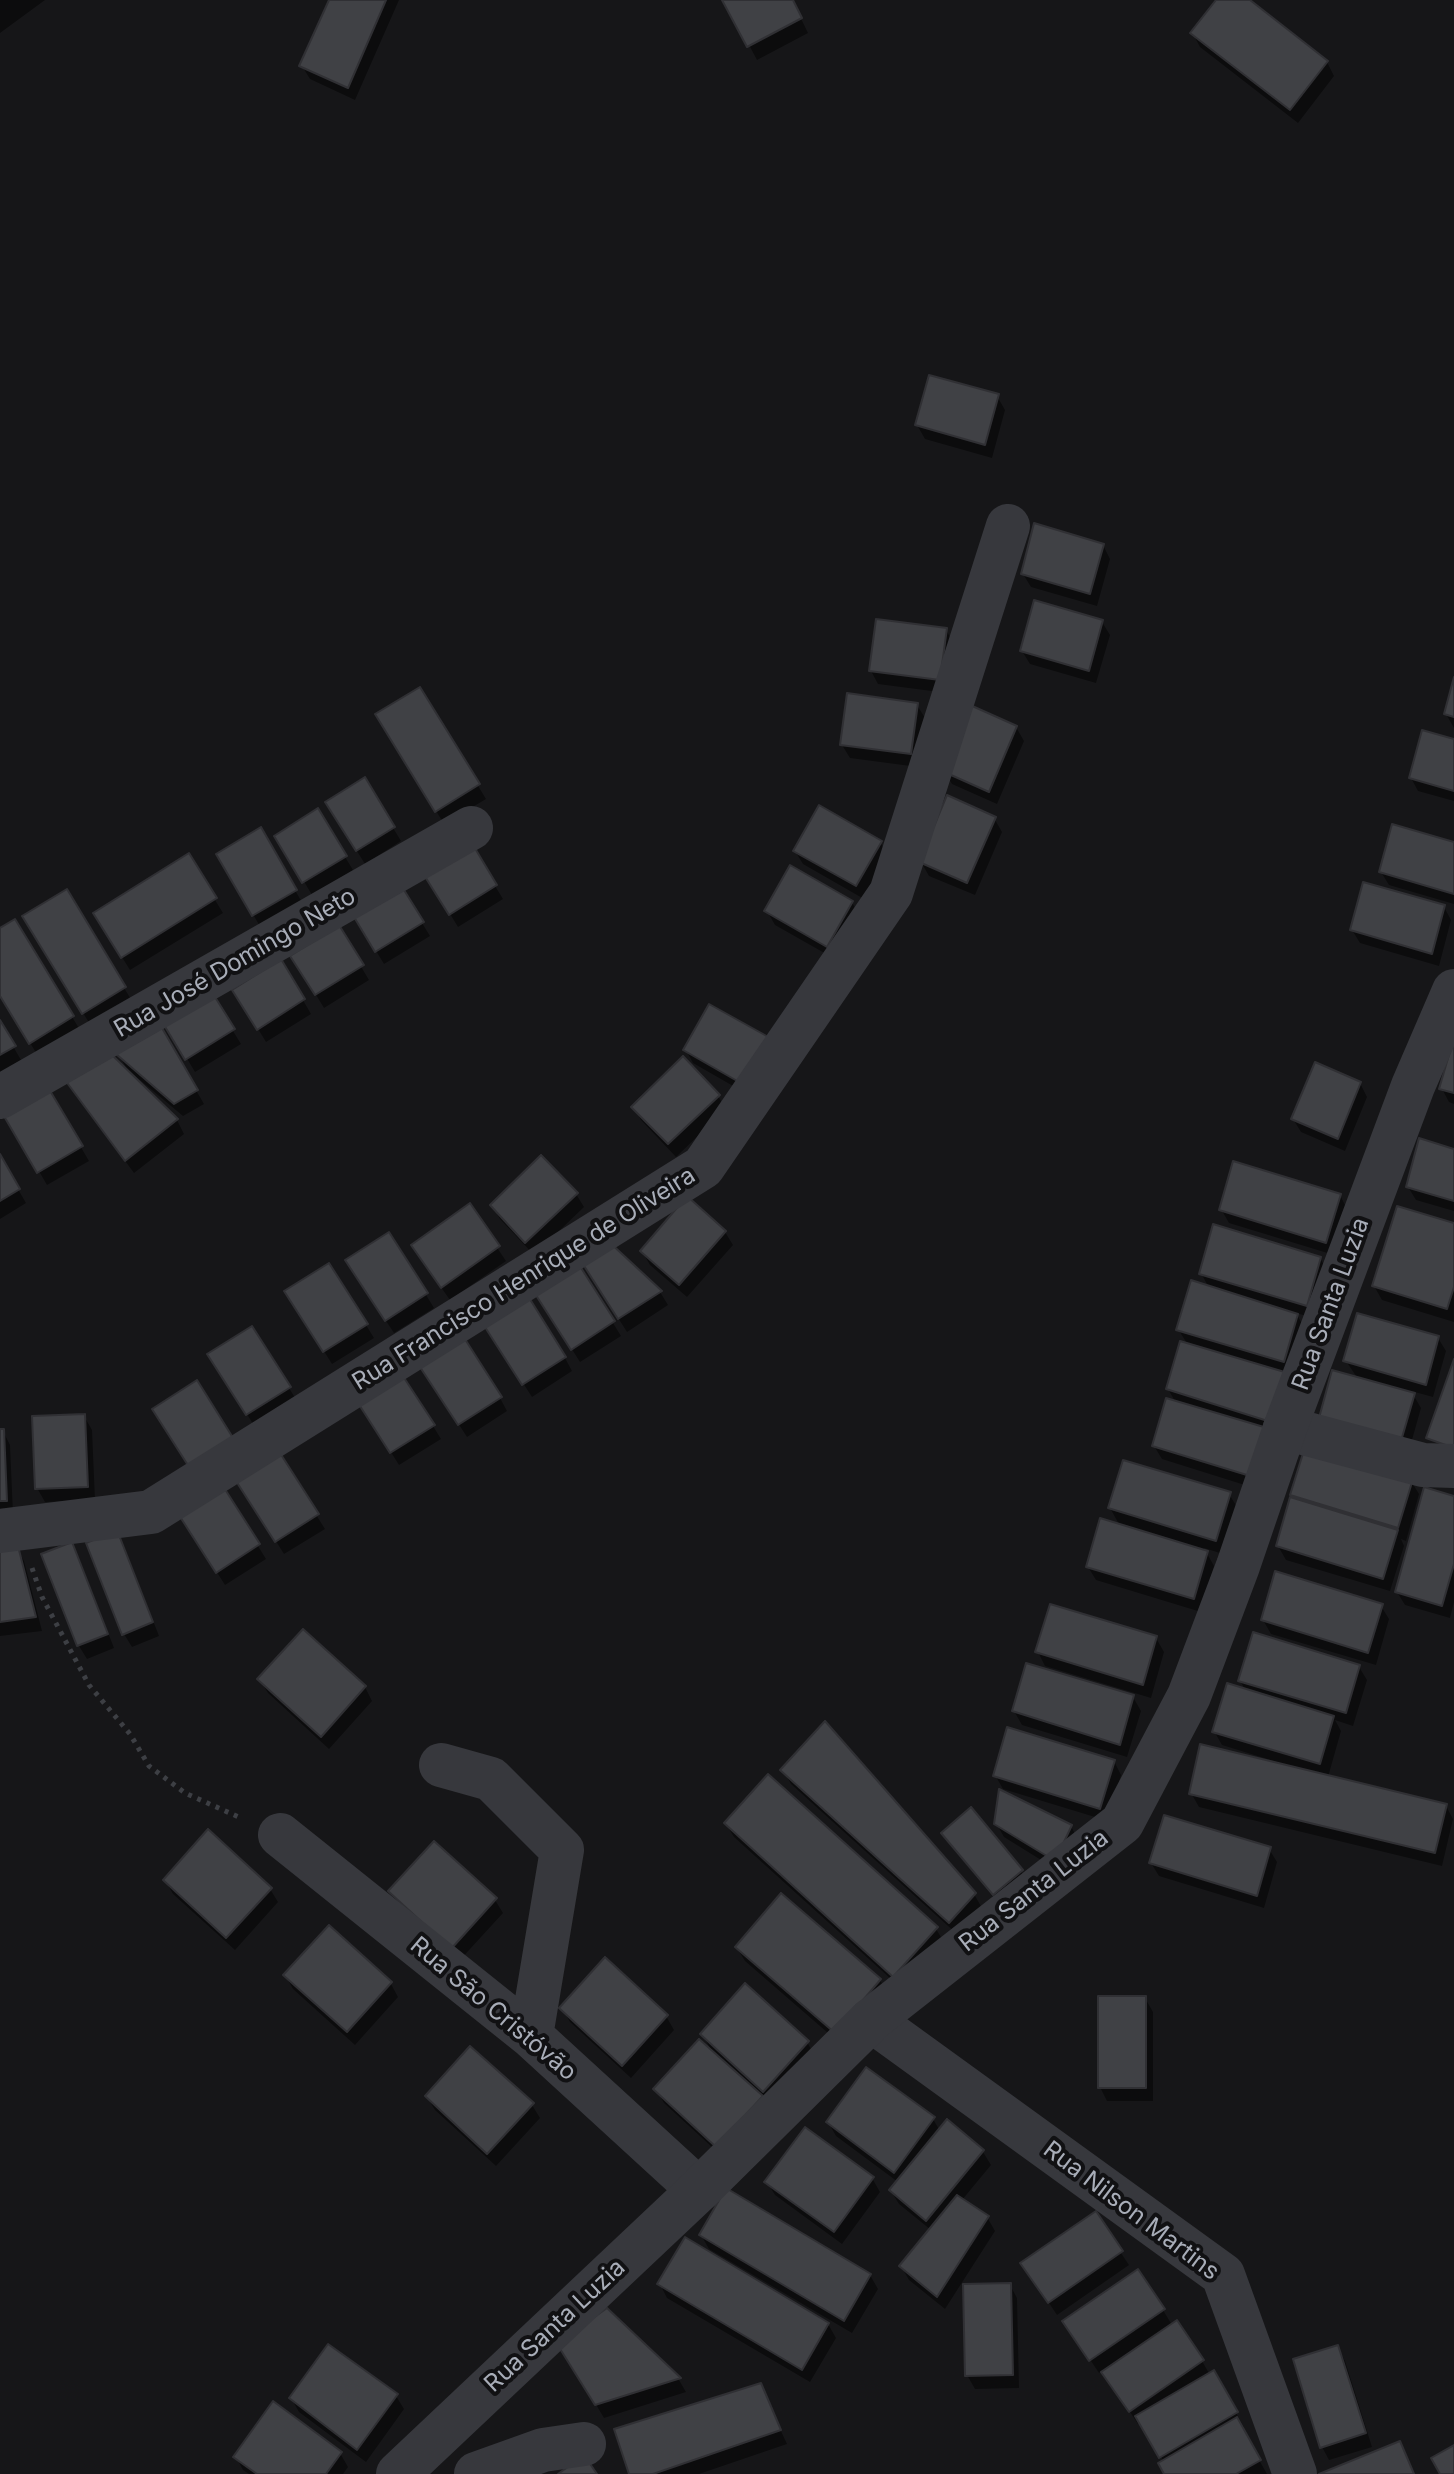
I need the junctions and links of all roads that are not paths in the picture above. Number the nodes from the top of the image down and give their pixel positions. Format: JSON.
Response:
{"nodes":[{"id":1,"x":1008,"y":526,"type":"dead end"},
{"id":2,"x":471,"y":828,"type":"dead end"},
{"id":3,"x":1454,"y":991,"type":"edge"},
{"id":4,"x":0,"y":1097,"type":"edge"},
{"id":5,"x":1285,"y":1428,"type":"junction"},
{"id":6,"x":1454,"y":1466,"type":"edge"},
{"id":7,"x":9,"y":1530,"type":"edge"},
{"id":8,"x":441,"y":1765,"type":"dead end"},
{"id":9,"x":280,"y":1835,"type":"road end"},
{"id":10,"x":871,"y":2020,"type":"junction"},
{"id":11,"x":531,"y":2036,"type":"junction"},
{"id":12,"x":699,"y":2190,"type":"junction"},
{"id":13,"x":584,"y":2444,"type":"dead end"},
{"id":14,"x":398,"y":2474,"type":"edge"},
{"id":15,"x":476,"y":2474,"type":"edge"},
{"id":16,"x":1295,"y":2474,"type":"edge"}],
"edges":[{"from":1,"to":7,"type":"street","name":"Rua Francisco Henrique de Oliveira"},
{"from":2,"to":4,"type":"street","name":"Rua José Domingo Neto"},
{"from":3,"to":5,"type":"street","name":"Rua Santa Luzia"},
{"from":5,"to":6,"type":"street"},
{"from":5,"to":10,"type":"street","name":"Rua Santa Luzia"},
{"from":8,"to":11,"type":"street"},
{"from":9,"to":11,"type":"street","name":"Rua São Cristóvão"},
{"from":10,"to":12,"type":"street","name":"Rua Santa Luzia"},
{"from":10,"to":16,"type":"street","name":"Rua Nilson Martins"},
{"from":11,"to":12,"type":"street","name":"Rua São Cristóvão"},
{"from":12,"to":14,"type":"street","name":"Rua Santa Luzia"},
{"from":13,"to":15,"type":"street"}]}
